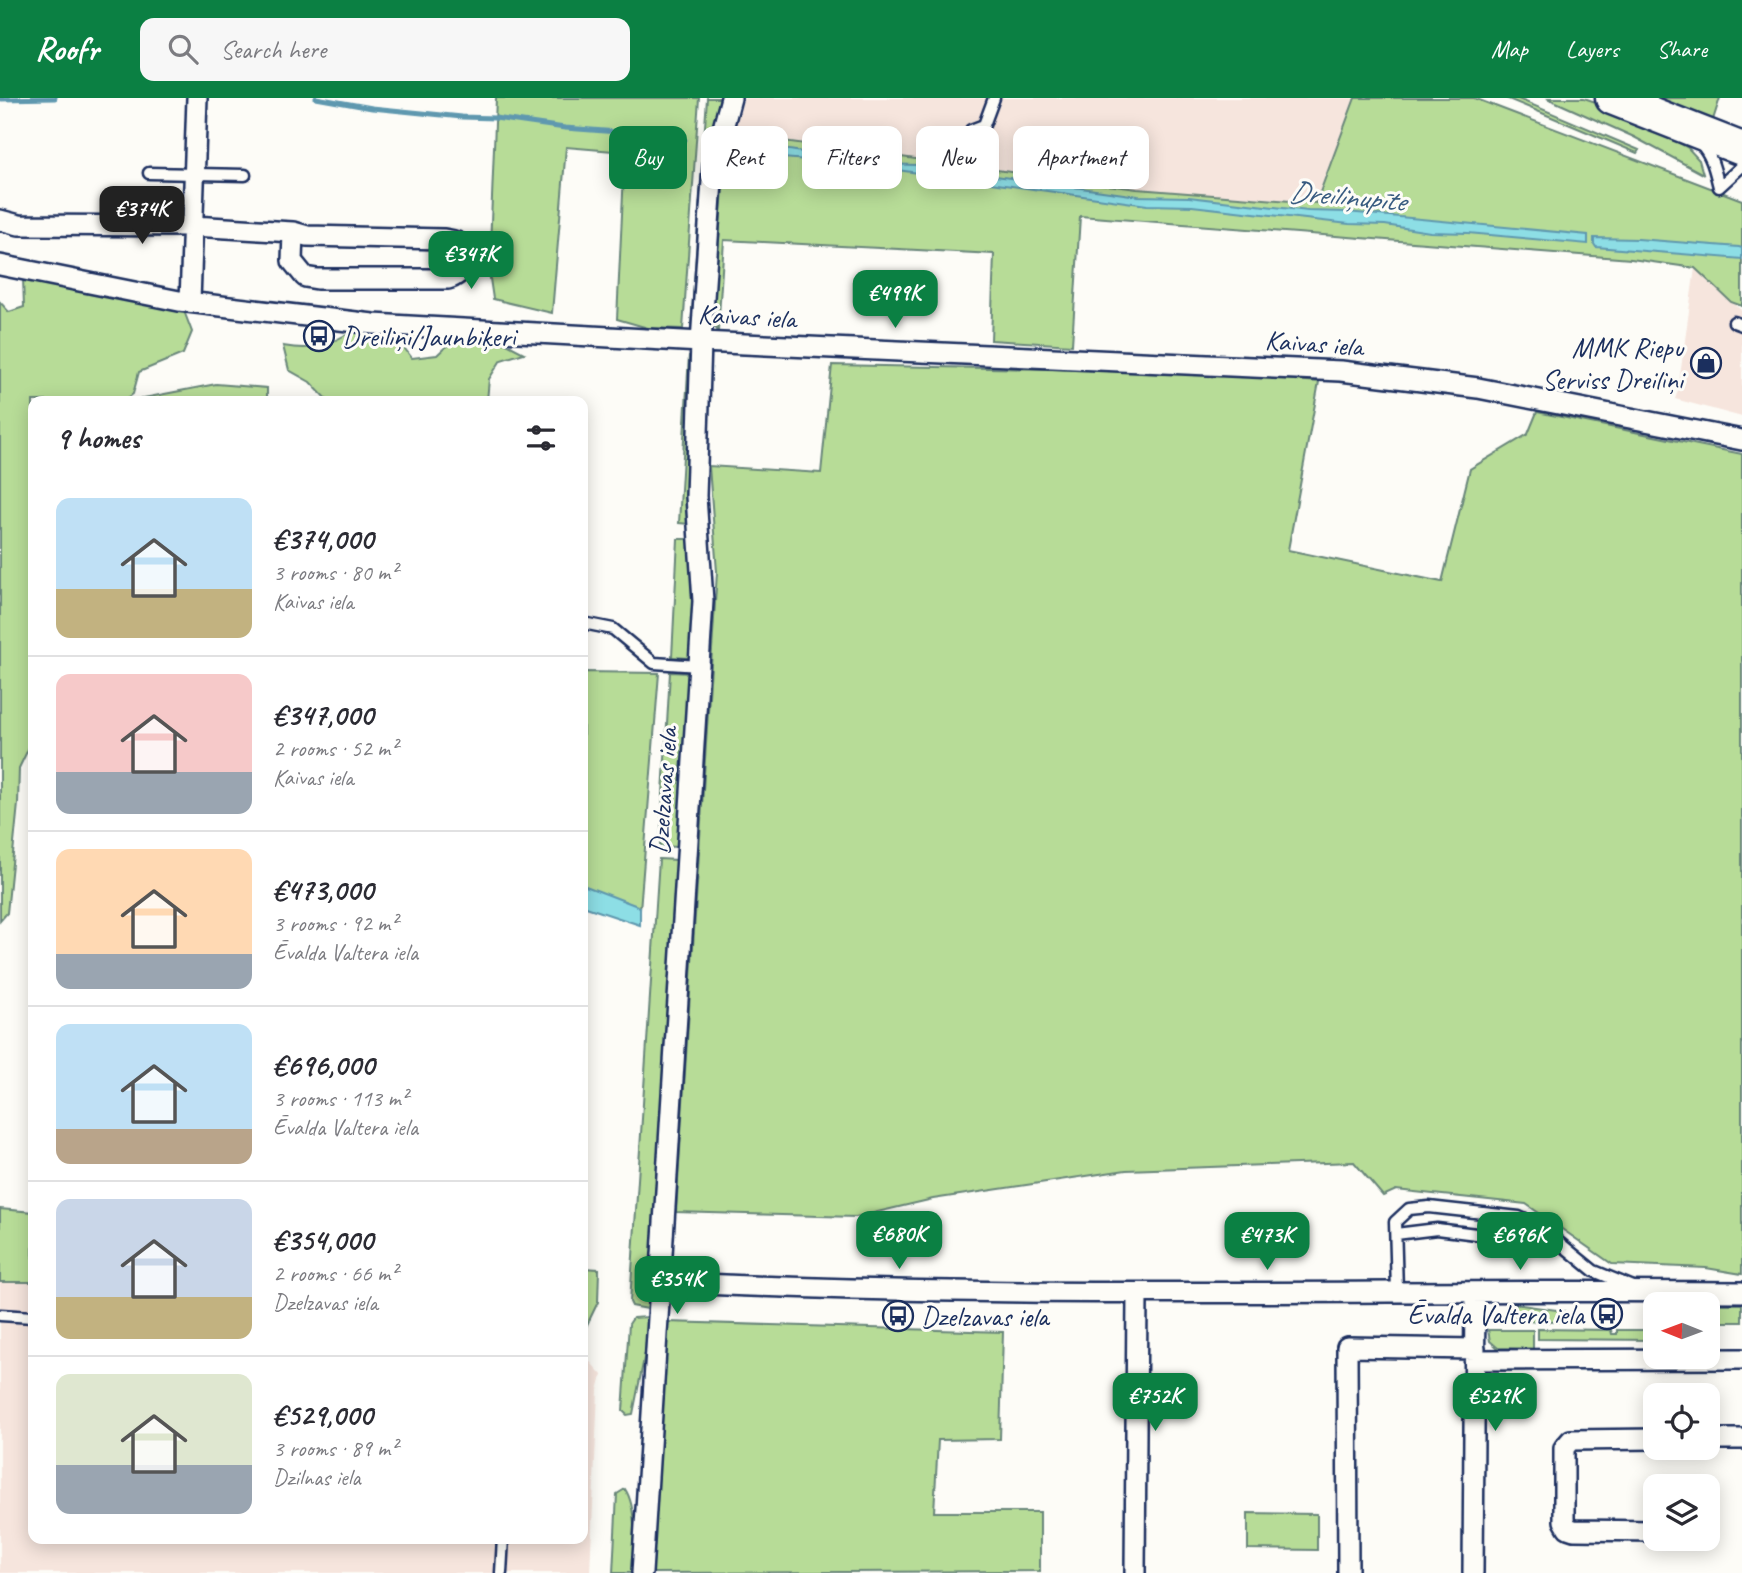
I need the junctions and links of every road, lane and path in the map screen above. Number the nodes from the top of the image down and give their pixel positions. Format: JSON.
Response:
{"nodes":[{"id":1,"x":197,"y":98,"type":"edge"},
{"id":2,"x":731,"y":98,"type":"edge"},
{"id":3,"x":994,"y":98,"type":"edge"},
{"id":4,"x":1612,"y":98,"type":"edge"},
{"id":5,"x":1679,"y":124,"type":"junction"},
{"id":6,"x":981,"y":126,"type":"edge"},
{"id":7,"x":1742,"y":149,"type":"edge"},
{"id":8,"x":1742,"y":166,"type":"edge"},
{"id":9,"x":149,"y":173,"type":"dead end"},
{"id":10,"x":195,"y":174,"type":"junction"},
{"id":11,"x":245,"y":175,"type":"dead end"},
{"id":12,"x":0,"y":220,"type":"edge"},
{"id":13,"x":193,"y":226,"type":"junction"},
{"id":14,"x":293,"y":232,"type":"junction"},
{"id":15,"x":0,"y":265,"type":"edge"},
{"id":16,"x":190,"y":302,"type":"junction"},
{"id":17,"x":701,"y":342,"type":"junction"},
{"id":18,"x":1742,"y":440,"type":"edge"},
{"id":19,"x":588,"y":624,"type":"edge"},
{"id":20,"x":699,"y":666,"type":"junction"},
{"id":21,"x":1396,"y":1234,"type":"junction"},
{"id":22,"x":1563,"y":1245,"type":"junction"},
{"id":23,"x":659,"y":1282,"type":"junction"},
{"id":24,"x":1396,"y":1291,"type":"junction"},
{"id":25,"x":1643,"y":1291,"type":"junction"},
{"id":26,"x":1475,"y":1292,"type":"junction"},
{"id":27,"x":1742,"y":1292,"type":"edge"},
{"id":28,"x":1137,"y":1293,"type":"junction"},
{"id":29,"x":0,"y":1315,"type":"edge"},
{"id":30,"x":28,"y":1317,"type":"edge"},
{"id":31,"x":1475,"y":1354,"type":"junction"},
{"id":32,"x":1742,"y":1359,"type":"edge"},
{"id":33,"x":1643,"y":1439,"type":"edge"},
{"id":34,"x":1720,"y":1439,"type":"edge"},
{"id":35,"x":1742,"y":1439,"type":"edge"},
{"id":36,"x":1643,"y":1531,"type":"edge"},
{"id":37,"x":503,"y":1544,"type":"edge"},
{"id":38,"x":502,"y":1573,"type":"edge"},
{"id":39,"x":642,"y":1573,"type":"edge"},
{"id":40,"x":1135,"y":1573,"type":"edge"},
{"id":41,"x":1348,"y":1573,"type":"edge"},
{"id":42,"x":1473,"y":1573,"type":"edge"}],
"edges":[{"from":1,"to":10,"type":"street"},
{"from":2,"to":17,"type":"street","name":"Dzelzavas iela"},
{"from":3,"to":6,"type":"lane"},
{"from":4,"to":5,"type":"main road"},
{"from":5,"to":7,"type":"main road"},
{"from":5,"to":8,"type":"lane"},
{"from":9,"to":10,"type":"lane"},
{"from":10,"to":11,"type":"lane"},
{"from":10,"to":13,"type":"street"},
{"from":12,"to":13,"type":"street"},
{"from":13,"to":14,"type":"street"},
{"from":13,"to":16,"type":"street"},
{"from":14,"to":14,"type":"street"},
{"from":15,"to":16,"type":"street","name":"Kaivas iela"},
{"from":16,"to":17,"type":"street","name":"Kaivas iela"},
{"from":17,"to":18,"type":"street","name":"Kaivas iela"},
{"from":17,"to":20,"type":"street","name":"Dzelzavas iela"},
{"from":19,"to":20,"type":"lane"},
{"from":20,"to":23,"type":"street","name":"Dzelzavas iela"},
{"from":21,"to":22,"type":"lane"},
{"from":21,"to":22,"type":"lane"},
{"from":21,"to":24,"type":"lane"},
{"from":22,"to":25,"type":"lane"},
{"from":23,"to":28,"type":"street"},
{"from":23,"to":39,"type":"street","name":"Dzelzavas iela"},
{"from":24,"to":26,"type":"street"},
{"from":24,"to":28,"type":"street"},
{"from":25,"to":26,"type":"street"},
{"from":25,"to":27,"type":"street"},
{"from":26,"to":31,"type":"street"},
{"from":28,"to":40,"type":"street"},
{"from":29,"to":30,"type":"lane"},
{"from":31,"to":32,"type":"street"},
{"from":31,"to":41,"type":"street"},
{"from":31,"to":42,"type":"street"},
{"from":33,"to":36,"type":"street"},
{"from":34,"to":35,"type":"street"},
{"from":37,"to":38,"type":"lane"}]}
